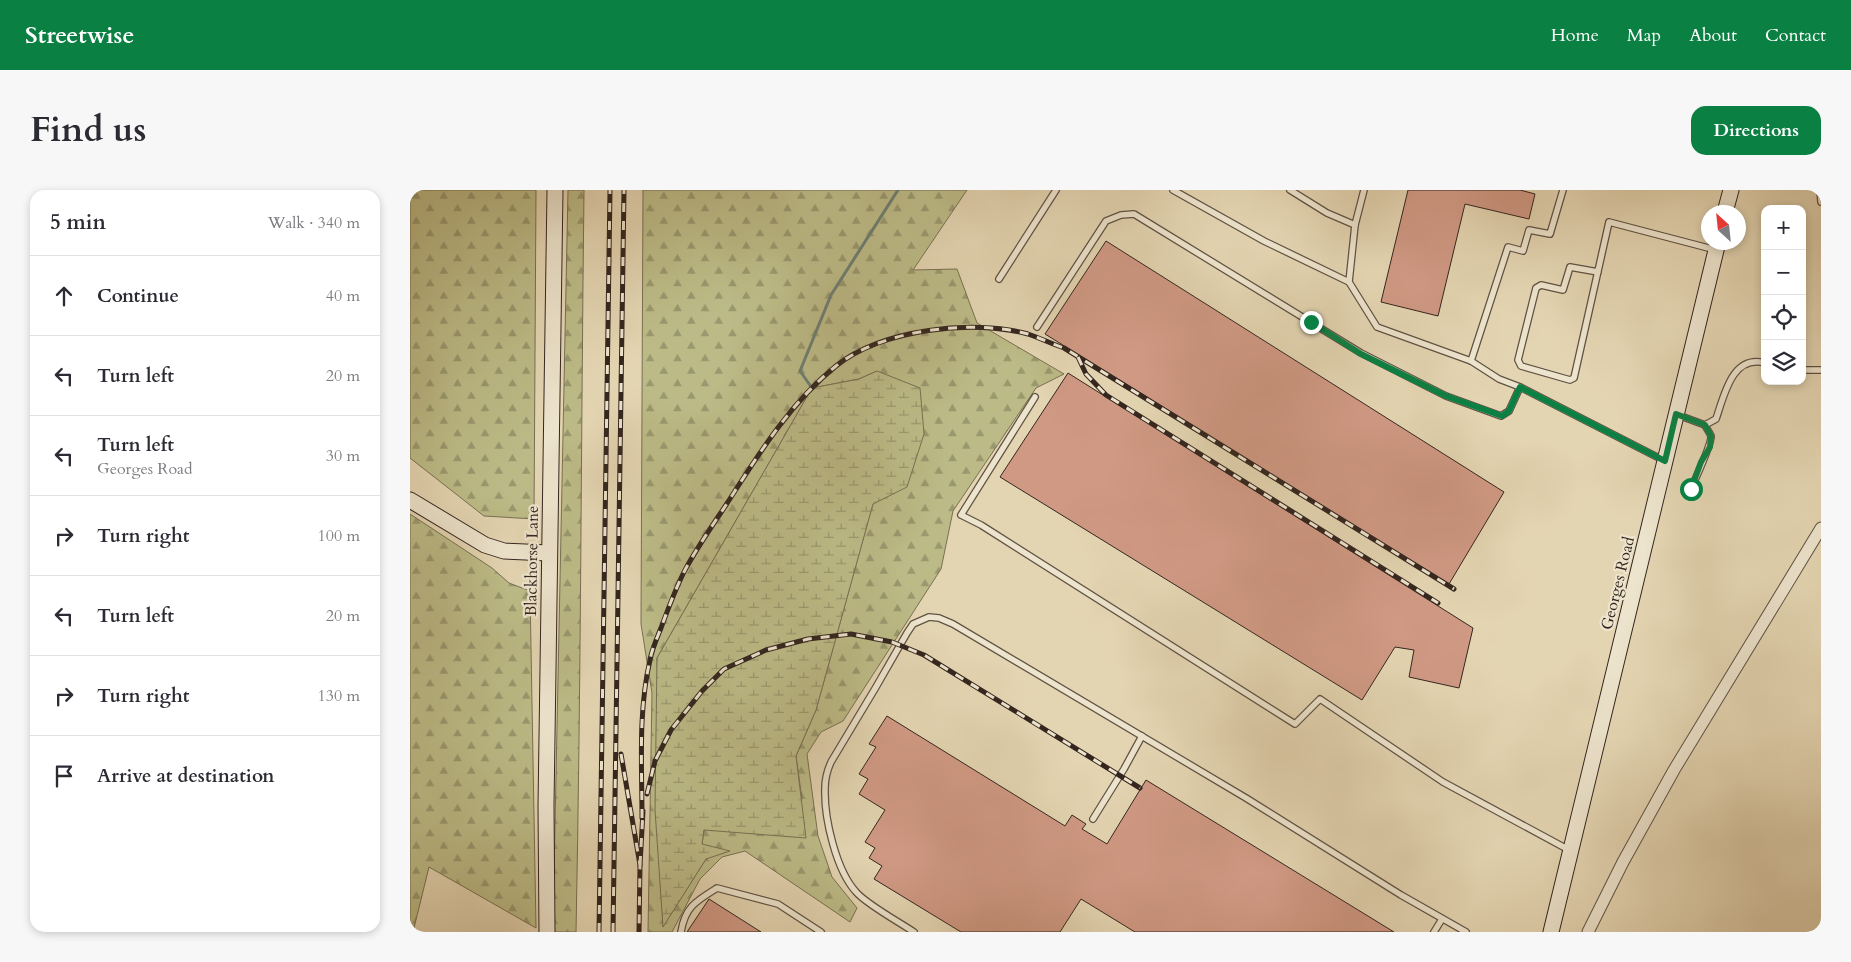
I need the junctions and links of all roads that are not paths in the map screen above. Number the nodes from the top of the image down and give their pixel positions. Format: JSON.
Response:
{"nodes":[{"id":1,"x":555,"y":190,"type":"edge"},
{"id":2,"x":1056,"y":190,"type":"edge"},
{"id":3,"x":1174,"y":190,"type":"edge"},
{"id":4,"x":1290,"y":190,"type":"edge"},
{"id":5,"x":1364,"y":190,"type":"edge"},
{"id":6,"x":1563,"y":190,"type":"edge"},
{"id":7,"x":1731,"y":190,"type":"edge"},
{"id":8,"x":1820,"y":190,"type":"edge"},
{"id":9,"x":1821,"y":202,"type":"edge"},
{"id":10,"x":1727,"y":205,"type":"edge"},
{"id":11,"x":1355,"y":225,"type":"junction"},
{"id":12,"x":1701,"y":242,"type":"edge"},
{"id":13,"x":1716,"y":250,"type":"edge"},
{"id":14,"x":1598,"y":272,"type":"junction"},
{"id":15,"x":999,"y":279,"type":"dead end"},
{"id":16,"x":1349,"y":282,"type":"junction"},
{"id":17,"x":1037,"y":327,"type":"dead end"},
{"id":18,"x":1470,"y":361,"type":"junction"},
{"id":19,"x":1761,"y":362,"type":"edge"},
{"id":20,"x":1806,"y":370,"type":"edge"},
{"id":21,"x":1821,"y":370,"type":"edge"},
{"id":22,"x":1520,"y":387,"type":"junction"},
{"id":23,"x":1036,"y":397,"type":"dead end"},
{"id":24,"x":1676,"y":414,"type":"junction"},
{"id":25,"x":1705,"y":425,"type":"junction"},
{"id":26,"x":1665,"y":461,"type":"junction"},
{"id":27,"x":1691,"y":489,"type":"dead end"},
{"id":28,"x":410,"y":500,"type":"edge"},
{"id":29,"x":1821,"y":528,"type":"edge"},
{"id":30,"x":549,"y":553,"type":"junction"},
{"id":31,"x":1142,"y":736,"type":"junction"},
{"id":32,"x":1093,"y":819,"type":"dead end"},
{"id":33,"x":1570,"y":852,"type":"junction"},
{"id":34,"x":1442,"y":919,"type":"junction"},
{"id":35,"x":547,"y":932,"type":"edge"},
{"id":36,"x":681,"y":932,"type":"edge"},
{"id":37,"x":821,"y":932,"type":"edge"},
{"id":38,"x":914,"y":932,"type":"edge"},
{"id":39,"x":1434,"y":932,"type":"edge"},
{"id":40,"x":1466,"y":932,"type":"edge"},
{"id":41,"x":1551,"y":932,"type":"edge"},
{"id":42,"x":1588,"y":932,"type":"edge"}],
"edges":[{"from":1,"to":30,"type":"street","name":"Blackhorse Lane"},
{"from":2,"to":15,"type":"lane"},
{"from":3,"to":16,"type":"lane"},
{"from":4,"to":11,"type":"lane"},
{"from":5,"to":11,"type":"lane"},
{"from":6,"to":18,"type":"lane"},
{"from":7,"to":10,"type":"street"},
{"from":8,"to":9,"type":"lane"},
{"from":11,"to":16,"type":"lane"},
{"from":12,"to":14,"type":"lane"},
{"from":13,"to":24,"type":"street","name":"Georges Road"},
{"from":14,"to":14,"type":"lane"},
{"from":16,"to":18,"type":"lane"},
{"from":17,"to":22,"type":"lane"},
{"from":18,"to":22,"type":"lane"},
{"from":19,"to":25,"type":"lane"},
{"from":20,"to":21,"type":"lane"},
{"from":22,"to":26,"type":"lane"},
{"from":23,"to":33,"type":"lane"},
{"from":24,"to":25,"type":"lane"},
{"from":24,"to":26,"type":"street","name":"Georges Road"},
{"from":25,"to":27,"type":"lane"},
{"from":26,"to":33,"type":"street","name":"Georges Road"},
{"from":28,"to":30,"type":"street"},
{"from":29,"to":42,"type":"street"},
{"from":30,"to":35,"type":"street","name":"Blackhorse Lane"},
{"from":31,"to":32,"type":"lane"},
{"from":31,"to":34,"type":"lane"},
{"from":31,"to":38,"type":"lane"},
{"from":33,"to":41,"type":"street","name":"Georges Road"},
{"from":34,"to":39,"type":"lane"},
{"from":34,"to":40,"type":"lane"},
{"from":36,"to":37,"type":"lane"}]}
